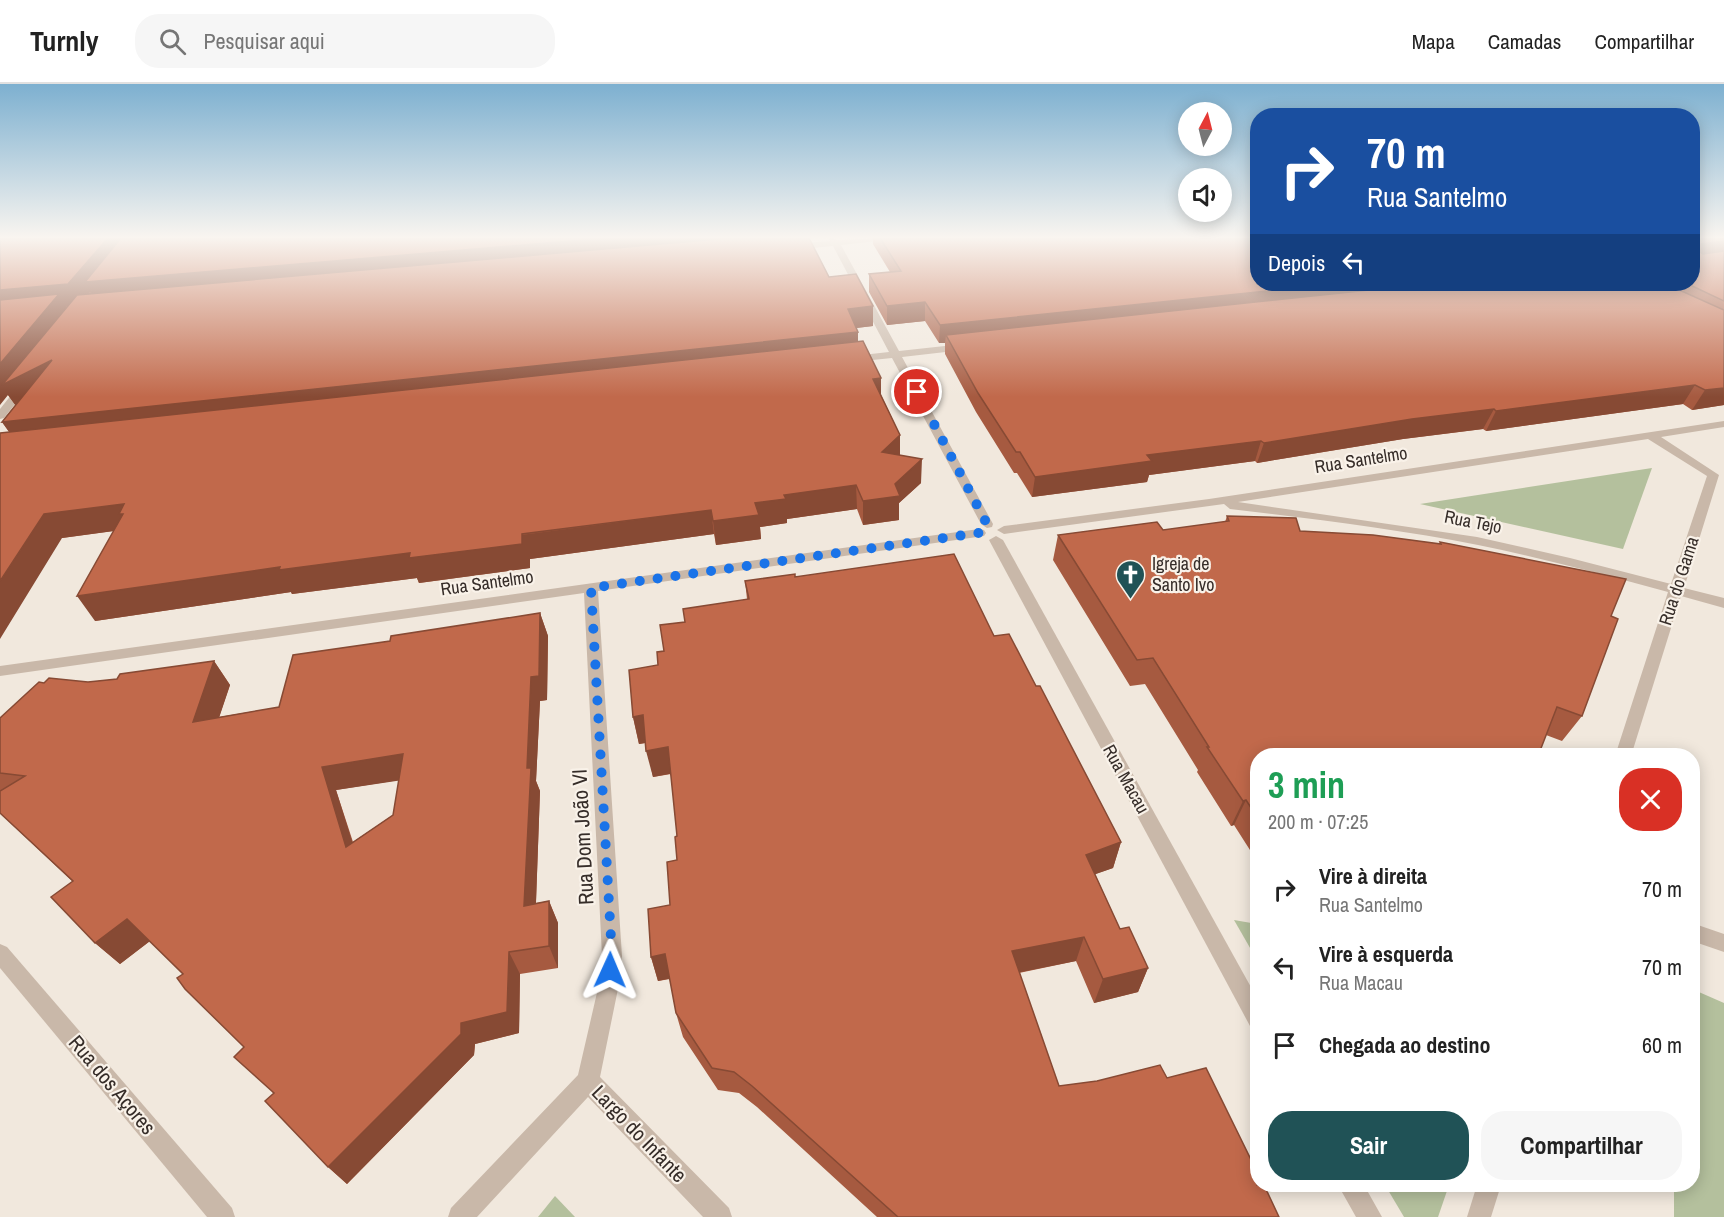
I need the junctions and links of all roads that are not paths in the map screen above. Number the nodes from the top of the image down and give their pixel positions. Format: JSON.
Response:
{"nodes":[{"id":1,"x":862,"y":291,"type":"edge"},
{"id":2,"x":980,"y":345,"type":"edge"},
{"id":3,"x":897,"y":354,"type":"junction"},
{"id":4,"x":838,"y":360,"type":"edge"},
{"id":5,"x":29,"y":381,"type":"edge"},
{"id":6,"x":0,"y":416,"type":"edge"},
{"id":7,"x":1724,"y":424,"type":"edge"},
{"id":8,"x":1651,"y":436,"type":"junction"},
{"id":9,"x":1718,"y":475,"type":"edge"},
{"id":10,"x":1209,"y":503,"type":"junction"},
{"id":11,"x":983,"y":529,"type":"junction"},
{"id":12,"x":1000,"y":535,"type":"junction"},
{"id":13,"x":591,"y":588,"type":"junction"},
{"id":14,"x":1675,"y":590,"type":"junction"},
{"id":15,"x":1724,"y":603,"type":"edge"},
{"id":16,"x":0,"y":672,"type":"edge"},
{"id":17,"x":1626,"y":748,"type":"edge"},
{"id":18,"x":1700,"y":935,"type":"edge"},
{"id":19,"x":1724,"y":943,"type":"edge"},
{"id":20,"x":0,"y":953,"type":"edge"},
{"id":21,"x":1250,"y":1006,"type":"edge"},
{"id":22,"x":588,"y":1081,"type":"junction"},
{"id":23,"x":1354,"y":1192,"type":"edge"},
{"id":24,"x":1488,"y":1192,"type":"edge"},
{"id":25,"x":223,"y":1217,"type":"edge"},
{"id":26,"x":460,"y":1217,"type":"edge"},
{"id":27,"x":720,"y":1217,"type":"edge"},
{"id":28,"x":1370,"y":1217,"type":"edge"},
{"id":29,"x":1479,"y":1217,"type":"edge"}],
"edges":[{"from":1,"to":3,"type":"street"},
{"from":2,"to":3,"type":"street"},
{"from":3,"to":4,"type":"street"},
{"from":3,"to":11,"type":"street"},
{"from":5,"to":6,"type":"street"},
{"from":7,"to":8,"type":"street","name":"Rua Santelmo"},
{"from":8,"to":9,"type":"street","name":"Rua do Gama"},
{"from":8,"to":10,"type":"street","name":"Rua Santelmo"},
{"from":9,"to":14,"type":"street","name":"Rua do Gama"},
{"from":10,"to":12,"type":"street","name":"Rua Santelmo"},
{"from":10,"to":14,"type":"street","name":"Rua Tejo"},
{"from":11,"to":12,"type":"street"},
{"from":11,"to":13,"type":"street","name":"Rua Santelmo"},
{"from":12,"to":21,"type":"street","name":"Rua Macau"},
{"from":13,"to":16,"type":"street","name":"Rua Santelmo"},
{"from":13,"to":22,"type":"street","name":"Rua Dom João VI"},
{"from":14,"to":15,"type":"street","name":"Rua Tejo"},
{"from":14,"to":17,"type":"street","name":"Rua do Gama"},
{"from":18,"to":19,"type":"street"},
{"from":20,"to":25,"type":"street","name":"Rua dos Açores"},
{"from":22,"to":26,"type":"street","name":"Largo do Infante"},
{"from":22,"to":27,"type":"street","name":"Largo do Infante"},
{"from":23,"to":28,"type":"street"},
{"from":24,"to":29,"type":"street"}]}
